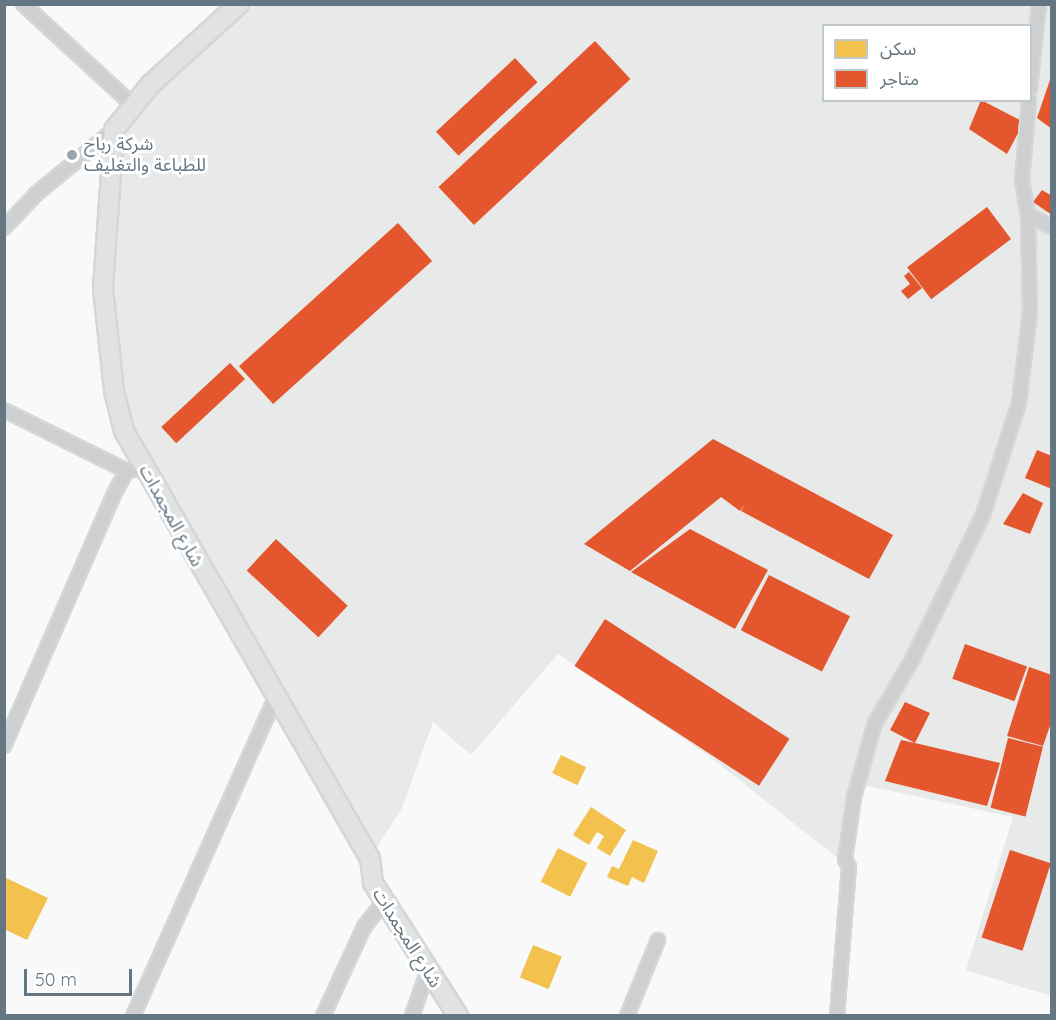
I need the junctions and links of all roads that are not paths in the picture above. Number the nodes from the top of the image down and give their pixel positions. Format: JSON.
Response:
{"nodes":[{"id":1,"x":23,"y":4,"type":"edge"},
{"id":2,"x":1040,"y":4,"type":"edge"},
{"id":3,"x":237,"y":5,"type":"edge"},
{"id":4,"x":1032,"y":71,"type":"edge"},
{"id":5,"x":1029,"y":102,"type":"edge"},
{"id":6,"x":135,"y":107,"type":"junction"},
{"id":7,"x":114,"y":130,"type":"junction"},
{"id":8,"x":1028,"y":215,"type":"junction"},
{"id":9,"x":1052,"y":227,"type":"edge"},
{"id":10,"x":4,"y":228,"type":"edge"},
{"id":11,"x":4,"y":410,"type":"edge"},
{"id":12,"x":136,"y":469,"type":"junction"},
{"id":13,"x":275,"y":698,"type":"junction"},
{"id":14,"x":4,"y":746,"type":"edge"},
{"id":15,"x":384,"y":902,"type":"junction"},
{"id":16,"x":658,"y":940,"type":"dead end"},
{"id":17,"x":427,"y":974,"type":"junction"},
{"id":18,"x":133,"y":1016,"type":"edge"},
{"id":19,"x":323,"y":1016,"type":"edge"},
{"id":20,"x":412,"y":1016,"type":"edge"},
{"id":21,"x":458,"y":1016,"type":"edge"},
{"id":22,"x":627,"y":1016,"type":"edge"},
{"id":23,"x":837,"y":1016,"type":"edge"}],
"edges":[{"from":1,"to":6,"type":"street"},
{"from":2,"to":4,"type":"street"},
{"from":3,"to":6,"type":"main road"},
{"from":5,"to":8,"type":"street"},
{"from":6,"to":7,"type":"main road"},
{"from":7,"to":10,"type":"street"},
{"from":7,"to":12,"type":"main road","name":"شارع المجمدات"},
{"from":8,"to":9,"type":"street"},
{"from":8,"to":23,"type":"street"},
{"from":11,"to":12,"type":"street"},
{"from":12,"to":13,"type":"main road","name":"شارع المجمدات"},
{"from":12,"to":14,"type":"street"},
{"from":13,"to":15,"type":"main road","name":"شارع المجمدات"},
{"from":13,"to":18,"type":"street"},
{"from":15,"to":17,"type":"main road","name":"شارع المجمدات"},
{"from":15,"to":19,"type":"street"},
{"from":16,"to":22,"type":"street"},
{"from":17,"to":20,"type":"street"},
{"from":17,"to":21,"type":"main road","name":"شارع المجمدات"}]}
